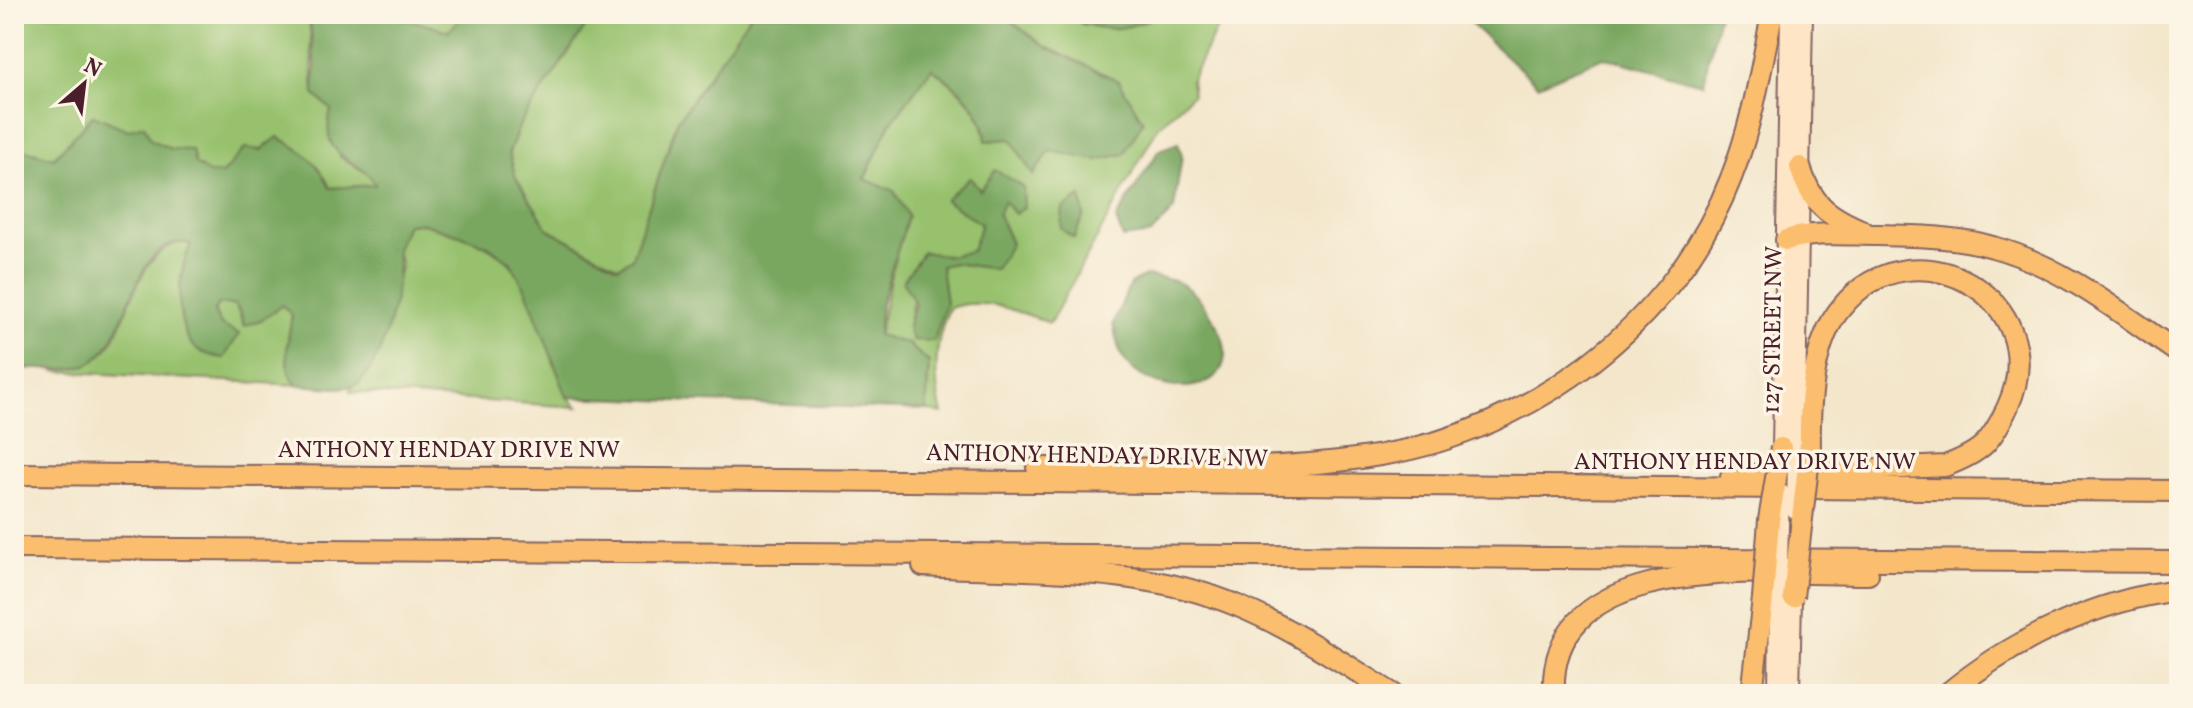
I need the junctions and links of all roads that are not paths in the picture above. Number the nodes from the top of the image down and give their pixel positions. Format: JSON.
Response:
{"nodes":[{"id":1,"x":1772,"y":14,"type":"edge"},
{"id":2,"x":1789,"y":14,"type":"edge"},
{"id":3,"x":1804,"y":14,"type":"edge"},
{"id":4,"x":1800,"y":167,"type":"junction"},
{"id":5,"x":1874,"y":235,"type":"junction"},
{"id":6,"x":1792,"y":238,"type":"junction"},
{"id":7,"x":2179,"y":353,"type":"edge"},
{"id":8,"x":1796,"y":451,"type":"junction"},
{"id":9,"x":14,"y":474,"type":"edge"},
{"id":10,"x":757,"y":479,"type":"junction"},
{"id":11,"x":1520,"y":487,"type":"junction"},
{"id":12,"x":2179,"y":491,"type":"edge"},
{"id":13,"x":14,"y":548,"type":"edge"},
{"id":14,"x":736,"y":552,"type":"junction"},
{"id":15,"x":2119,"y":562,"type":"junction"},
{"id":16,"x":2179,"y":562,"type":"edge"},
{"id":17,"x":2179,"y":590,"type":"edge"},
{"id":18,"x":1778,"y":597,"type":"junction"},
{"id":19,"x":1393,"y":694,"type":"edge"},
{"id":20,"x":1554,"y":694,"type":"edge"},
{"id":21,"x":1752,"y":694,"type":"edge"},
{"id":22,"x":1777,"y":694,"type":"edge"},
{"id":23,"x":1791,"y":694,"type":"edge"},
{"id":24,"x":1947,"y":694,"type":"edge"}],
"edges":[{"from":1,"to":10,"type":"highway"},
{"from":2,"to":6,"type":"main road","name":"127 STREET NW"},
{"from":3,"to":4,"type":"main road","name":"127 STREET NW"},
{"from":4,"to":5,"type":"highway"},
{"from":4,"to":6,"type":"main road","name":"127 STREET NW"},
{"from":5,"to":6,"type":"highway"},
{"from":5,"to":7,"type":"highway"},
{"from":6,"to":8,"type":"main road","name":"127 STREET NW"},
{"from":8,"to":11,"type":"highway"},
{"from":8,"to":18,"type":"highway","bridge":true},
{"from":8,"to":18,"type":"highway","bridge":true},
{"from":9,"to":10,"type":"highway","name":"ANTHONY HENDAY DRIVE NW"},
{"from":10,"to":11,"type":"highway","name":"ANTHONY HENDAY DRIVE NW"},
{"from":11,"to":12,"type":"highway","name":"ANTHONY HENDAY DRIVE NW"},
{"from":13,"to":14,"type":"highway"},
{"from":14,"to":15,"type":"highway"},
{"from":14,"to":19,"type":"highway"},
{"from":15,"to":16,"type":"highway"},
{"from":15,"to":20,"type":"highway"},
{"from":17,"to":24,"type":"highway"},
{"from":18,"to":21,"type":"highway"},
{"from":18,"to":22,"type":"main road"},
{"from":18,"to":23,"type":"main road"}]}
